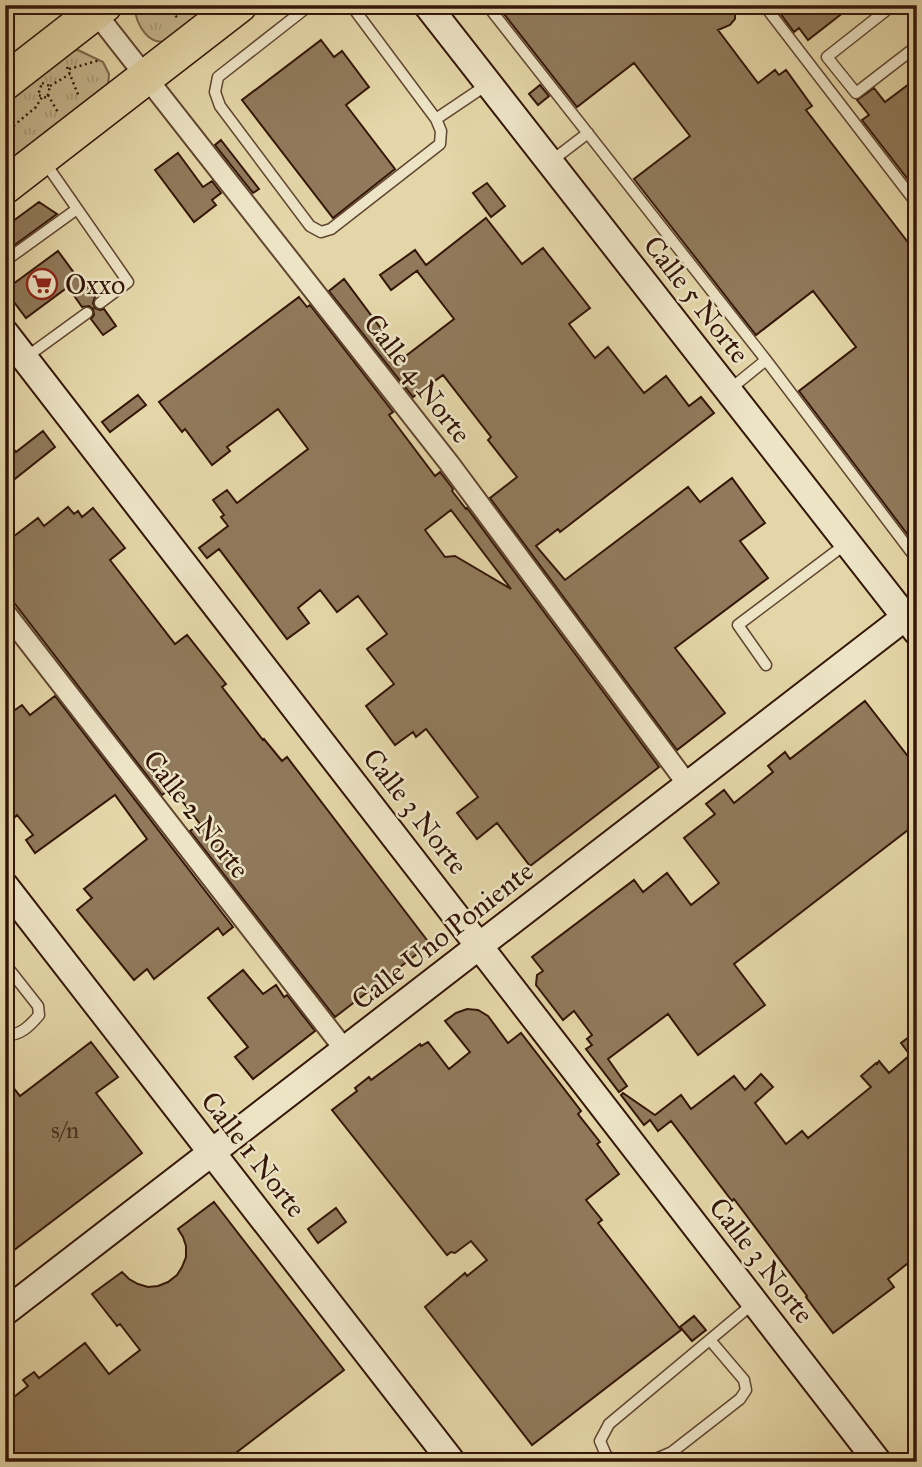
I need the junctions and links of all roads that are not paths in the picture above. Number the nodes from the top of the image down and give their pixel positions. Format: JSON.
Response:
{"nodes":[{"id":1,"x":239,"y":5,"type":"edge"},
{"id":2,"x":310,"y":5,"type":"edge"},
{"id":3,"x":351,"y":5,"type":"edge"},
{"id":4,"x":427,"y":5,"type":"edge"},
{"id":5,"x":487,"y":5,"type":"edge"},
{"id":6,"x":764,"y":5,"type":"edge"},
{"id":7,"x":893,"y":5,"type":"edge"},
{"id":8,"x":99,"y":9,"type":"edge"},
{"id":9,"x":917,"y":46,"type":"edge"},
{"id":10,"x":9,"y":72,"type":"edge"},
{"id":11,"x":145,"y":78,"type":"junction"},
{"id":12,"x":489,"y":84,"type":"junction"},
{"id":13,"x":436,"y":119,"type":"junction"},
{"id":14,"x":588,"y":133,"type":"junction"},
{"id":15,"x":41,"y":158,"type":"junction"},
{"id":16,"x":550,"y":162,"type":"junction"},
{"id":17,"x":5,"y":186,"type":"edge"},
{"id":18,"x":917,"y":204,"type":"edge"},
{"id":19,"x":77,"y":209,"type":"junction"},
{"id":20,"x":5,"y":261,"type":"edge"},
{"id":21,"x":100,"y":303,"type":"dead end"},
{"id":22,"x":87,"y":313,"type":"dead end"},
{"id":23,"x":5,"y":333,"type":"edge"},
{"id":24,"x":25,"y":358,"type":"junction"},
{"id":25,"x":766,"y":360,"type":"junction"},
{"id":26,"x":728,"y":390,"type":"junction"},
{"id":27,"x":848,"y":543,"type":"junction"},
{"id":28,"x":915,"y":557,"type":"dead end"},
{"id":29,"x":5,"y":612,"type":"edge"},
{"id":30,"x":913,"y":619,"type":"edge"},
{"id":31,"x":766,"y":665,"type":"dead end"},
{"id":32,"x":688,"y":785,"type":"junction"},
{"id":33,"x":10,"y":903,"type":"edge"},
{"id":34,"x":480,"y":945,"type":"junction"},
{"id":35,"x":5,"y":964,"type":"edge"},
{"id":36,"x":5,"y":1035,"type":"edge"},
{"id":37,"x":345,"y":1049,"type":"junction"},
{"id":38,"x":212,"y":1152,"type":"junction"},
{"id":39,"x":755,"y":1302,"type":"junction"},
{"id":40,"x":5,"y":1312,"type":"edge"},
{"id":41,"x":710,"y":1340,"type":"junction"},
{"id":42,"x":452,"y":1462,"type":"edge"},
{"id":43,"x":614,"y":1462,"type":"edge"},
{"id":44,"x":649,"y":1462,"type":"edge"},
{"id":45,"x":878,"y":1462,"type":"edge"}],
"edges":[{"from":1,"to":11,"type":"highway"},
{"from":2,"to":13,"type":"lane"},
{"from":3,"to":13,"type":"lane"},
{"from":4,"to":12,"type":"street","name":"Calle 5 Norte"},
{"from":5,"to":14,"type":"lane"},
{"from":6,"to":18,"type":"lane"},
{"from":7,"to":9,"type":"lane"},
{"from":8,"to":10,"type":"highway"},
{"from":8,"to":11,"type":"street","name":"Calle 4 Norte"},
{"from":11,"to":15,"type":"highway"},
{"from":11,"to":32,"type":"street","name":"Calle 4 Norte"},
{"from":12,"to":13,"type":"lane"},
{"from":12,"to":16,"type":"street","name":"Calle 5 Norte"},
{"from":14,"to":16,"type":"lane"},
{"from":14,"to":25,"type":"lane"},
{"from":15,"to":17,"type":"highway"},
{"from":15,"to":19,"type":"lane"},
{"from":16,"to":26,"type":"street","name":"Calle 5 Norte"},
{"from":19,"to":20,"type":"lane"},
{"from":19,"to":21,"type":"lane"},
{"from":22,"to":24,"type":"lane"},
{"from":23,"to":24,"type":"street","name":"Calle 3 Norte"},
{"from":24,"to":34,"type":"street","name":"Calle 3 Norte"},
{"from":25,"to":26,"type":"lane"},
{"from":25,"to":28,"type":"lane"},
{"from":26,"to":27,"type":"street","name":"Calle 5 Norte"},
{"from":27,"to":30,"type":"street","name":"Calle 5 Norte"},
{"from":27,"to":31,"type":"lane"},
{"from":29,"to":37,"type":"street","name":"Calle 2 Norte"},
{"from":30,"to":32,"type":"street","name":"Calle Uno Poniente"},
{"from":32,"to":34,"type":"street","name":"Calle Uno Poniente"},
{"from":33,"to":38,"type":"street","name":"Calle 1 Norte"},
{"from":34,"to":37,"type":"street","name":"Calle Uno Poniente"},
{"from":34,"to":39,"type":"street","name":"Calle 3 Norte"},
{"from":35,"to":36,"type":"lane"},
{"from":37,"to":38,"type":"street","name":"Calle Uno Poniente"},
{"from":38,"to":40,"type":"street","name":"Calle Uno Poniente"},
{"from":38,"to":42,"type":"street","name":"Calle 1 Norte"},
{"from":39,"to":41,"type":"lane"},
{"from":39,"to":45,"type":"street","name":"Calle 3 Norte"},
{"from":41,"to":43,"type":"lane"},
{"from":41,"to":44,"type":"lane"}]}
